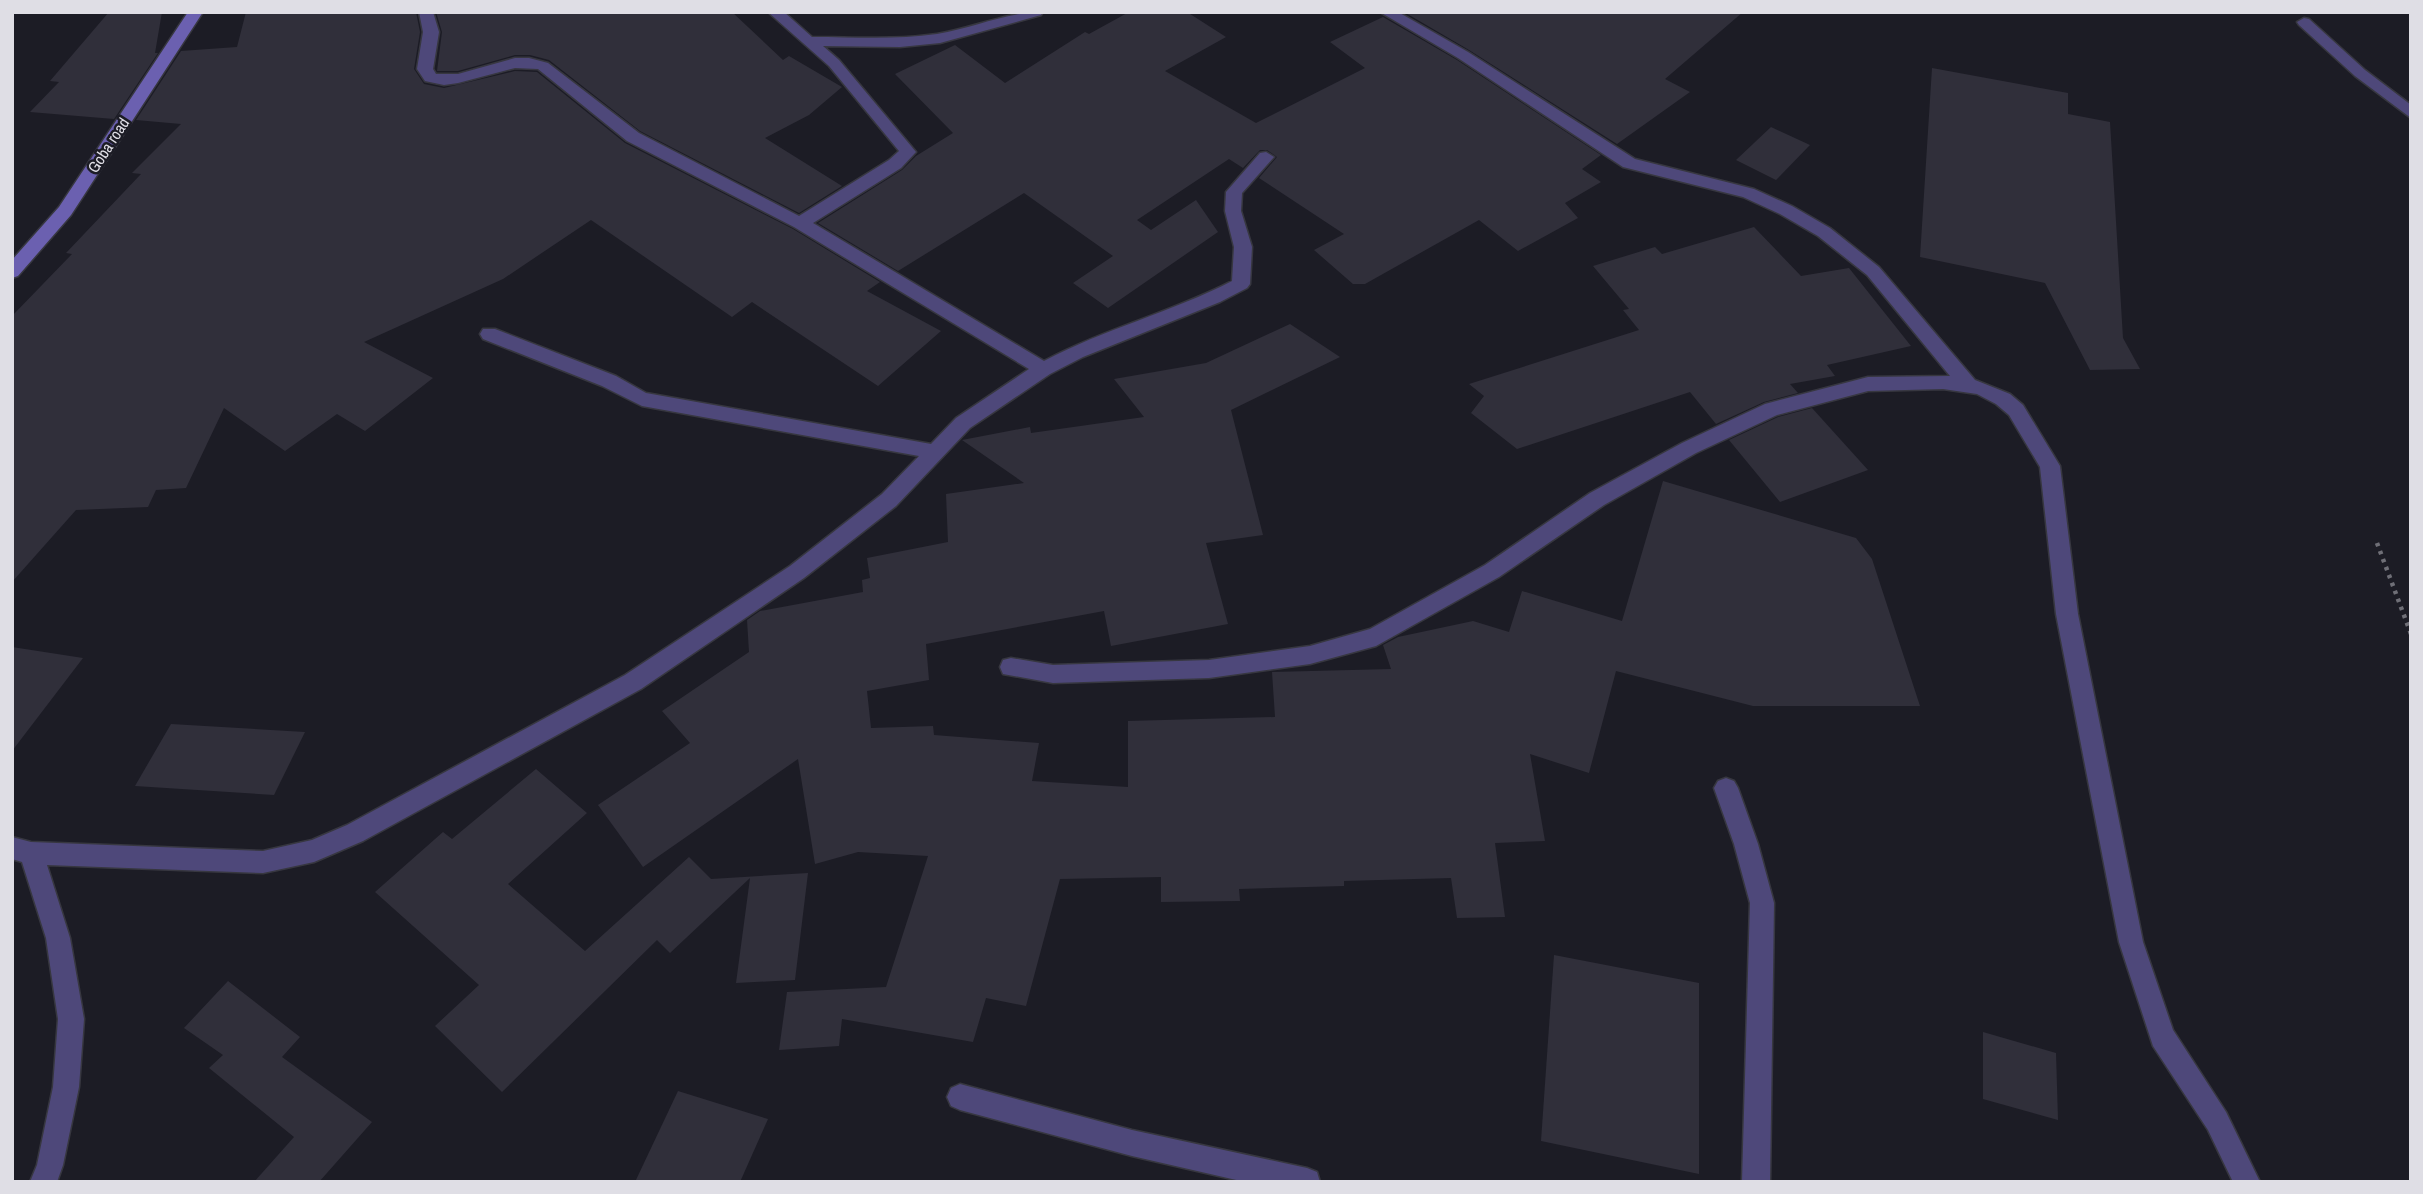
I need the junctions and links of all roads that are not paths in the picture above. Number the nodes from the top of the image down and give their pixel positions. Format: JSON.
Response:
{"nodes":[{"id":1,"x":196,"y":12,"type":"edge"},
{"id":2,"x":426,"y":12,"type":"edge"},
{"id":3,"x":775,"y":12,"type":"edge"},
{"id":4,"x":1036,"y":12,"type":"edge"},
{"id":5,"x":1387,"y":12,"type":"edge"},
{"id":6,"x":2304,"y":22,"type":"dead end"},
{"id":7,"x":806,"y":41,"type":"junction"},
{"id":8,"x":2411,"y":113,"type":"edge"},
{"id":9,"x":1266,"y":157,"type":"dead end"},
{"id":10,"x":800,"y":223,"type":"junction"},
{"id":11,"x":12,"y":272,"type":"edge"},
{"id":12,"x":489,"y":334,"type":"dead end"},
{"id":13,"x":1043,"y":369,"type":"junction"},
{"id":14,"x":1969,"y":386,"type":"junction"},
{"id":15,"x":936,"y":452,"type":"junction"},
{"id":16,"x":1011,"y":667,"type":"dead end"},
{"id":17,"x":1726,"y":788,"type":"dead end"},
{"id":18,"x":21,"y":850,"type":"edge"},
{"id":19,"x":960,"y":1097,"type":"dead end"},
{"id":20,"x":43,"y":1182,"type":"edge"},
{"id":21,"x":1307,"y":1182,"type":"edge"},
{"id":22,"x":1756,"y":1182,"type":"edge"},
{"id":23,"x":2247,"y":1182,"type":"edge"}],
"edges":[{"from":1,"to":11,"type":"main road","name":"Goba road"},
{"from":2,"to":10,"type":"street"},
{"from":3,"to":7,"type":"street"},
{"from":4,"to":7,"type":"street"},
{"from":5,"to":14,"type":"street"},
{"from":6,"to":8,"type":"street"},
{"from":7,"to":10,"type":"street"},
{"from":9,"to":13,"type":"street"},
{"from":10,"to":13,"type":"street"},
{"from":12,"to":15,"type":"street"},
{"from":13,"to":15,"type":"street"},
{"from":14,"to":16,"type":"street"},
{"from":14,"to":23,"type":"street"},
{"from":15,"to":18,"type":"street"},
{"from":17,"to":22,"type":"street"},
{"from":18,"to":20,"type":"street"},
{"from":19,"to":21,"type":"street"}]}
